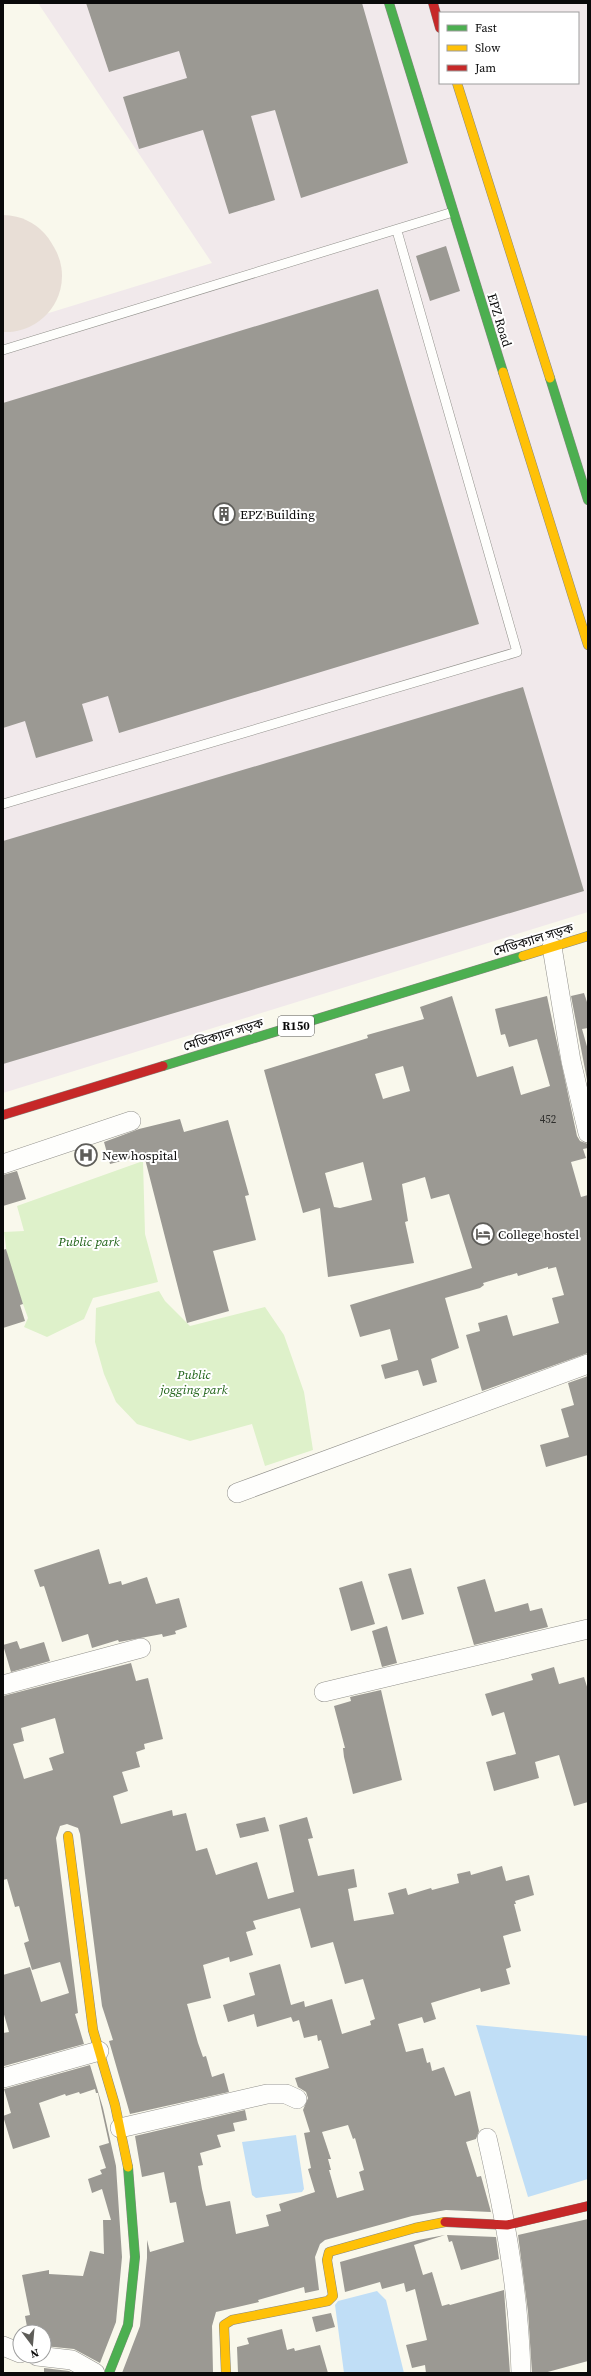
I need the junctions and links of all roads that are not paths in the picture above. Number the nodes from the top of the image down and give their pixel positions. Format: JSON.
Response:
{"nodes":[{"id":1,"x":389,"y":3,"type":"edge"},
{"id":2,"x":432,"y":3,"type":"edge"},
{"id":3,"x":439,"y":25,"type":"edge"},
{"id":4,"x":457,"y":84,"type":"edge"},
{"id":5,"x":453,"y":212,"type":"junction"},
{"id":6,"x":397,"y":231,"type":"junction"},
{"id":7,"x":3,"y":350,"type":"edge"},
{"id":8,"x":588,"y":500,"type":"edge"},
{"id":9,"x":588,"y":645,"type":"edge"},
{"id":10,"x":3,"y":804,"type":"edge"},
{"id":11,"x":588,"y":936,"type":"edge"},
{"id":12,"x":552,"y":947,"type":"junction"},
{"id":13,"x":3,"y":1115,"type":"edge"},
{"id":14,"x":131,"y":1121,"type":"dead end"},
{"id":15,"x":588,"y":1132,"type":"edge"},
{"id":16,"x":3,"y":1164,"type":"edge"},
{"id":17,"x":588,"y":1364,"type":"edge"},
{"id":18,"x":238,"y":1493,"type":"dead end"},
{"id":19,"x":588,"y":1629,"type":"edge"},
{"id":20,"x":141,"y":1648,"type":"dead end"},
{"id":21,"x":3,"y":1685,"type":"edge"},
{"id":22,"x":324,"y":1692,"type":"dead end"},
{"id":23,"x":68,"y":1836,"type":"dead end"},
{"id":24,"x":99,"y":2051,"type":"junction"},
{"id":25,"x":3,"y":2078,"type":"edge"},
{"id":26,"x":297,"y":2099,"type":"dead end"},
{"id":27,"x":120,"y":2128,"type":"junction"},
{"id":28,"x":487,"y":2138,"type":"dead end"},
{"id":29,"x":588,"y":2206,"type":"edge"},
{"id":30,"x":507,"y":2225,"type":"junction"},
{"id":31,"x":52,"y":2358,"type":"edge"},
{"id":32,"x":95,"y":2373,"type":"edge"},
{"id":33,"x":109,"y":2373,"type":"edge"},
{"id":34,"x":226,"y":2373,"type":"edge"},
{"id":35,"x":521,"y":2373,"type":"edge"}],
"edges":[{"from":1,"to":5,"type":"main road","name":"EPZ Road"},
{"from":2,"to":3,"type":"main road"},
{"from":4,"to":8,"type":"main road"},
{"from":5,"to":6,"type":"lane"},
{"from":5,"to":9,"type":"main road","name":"EPZ Road"},
{"from":6,"to":7,"type":"lane"},
{"from":6,"to":10,"type":"lane"},
{"from":11,"to":12,"type":"main road","name":"মেডিক্যাল সড়ক","number":"R150"},
{"from":12,"to":13,"type":"main road","name":"মেডিক্যাল সড়ক","number":"R150"},
{"from":12,"to":15,"type":"street"},
{"from":14,"to":16,"type":"street"},
{"from":17,"to":18,"type":"street"},
{"from":19,"to":22,"type":"street"},
{"from":20,"to":21,"type":"street"},
{"from":23,"to":24,"type":"main road"},
{"from":24,"to":25,"type":"street"},
{"from":24,"to":27,"type":"main road"},
{"from":26,"to":27,"type":"street"},
{"from":27,"to":33,"type":"main road"},
{"from":28,"to":30,"type":"street"},
{"from":29,"to":30,"type":"main road"},
{"from":30,"to":34,"type":"main road"},
{"from":30,"to":35,"type":"street"},
{"from":31,"to":32,"type":"street"}]}
